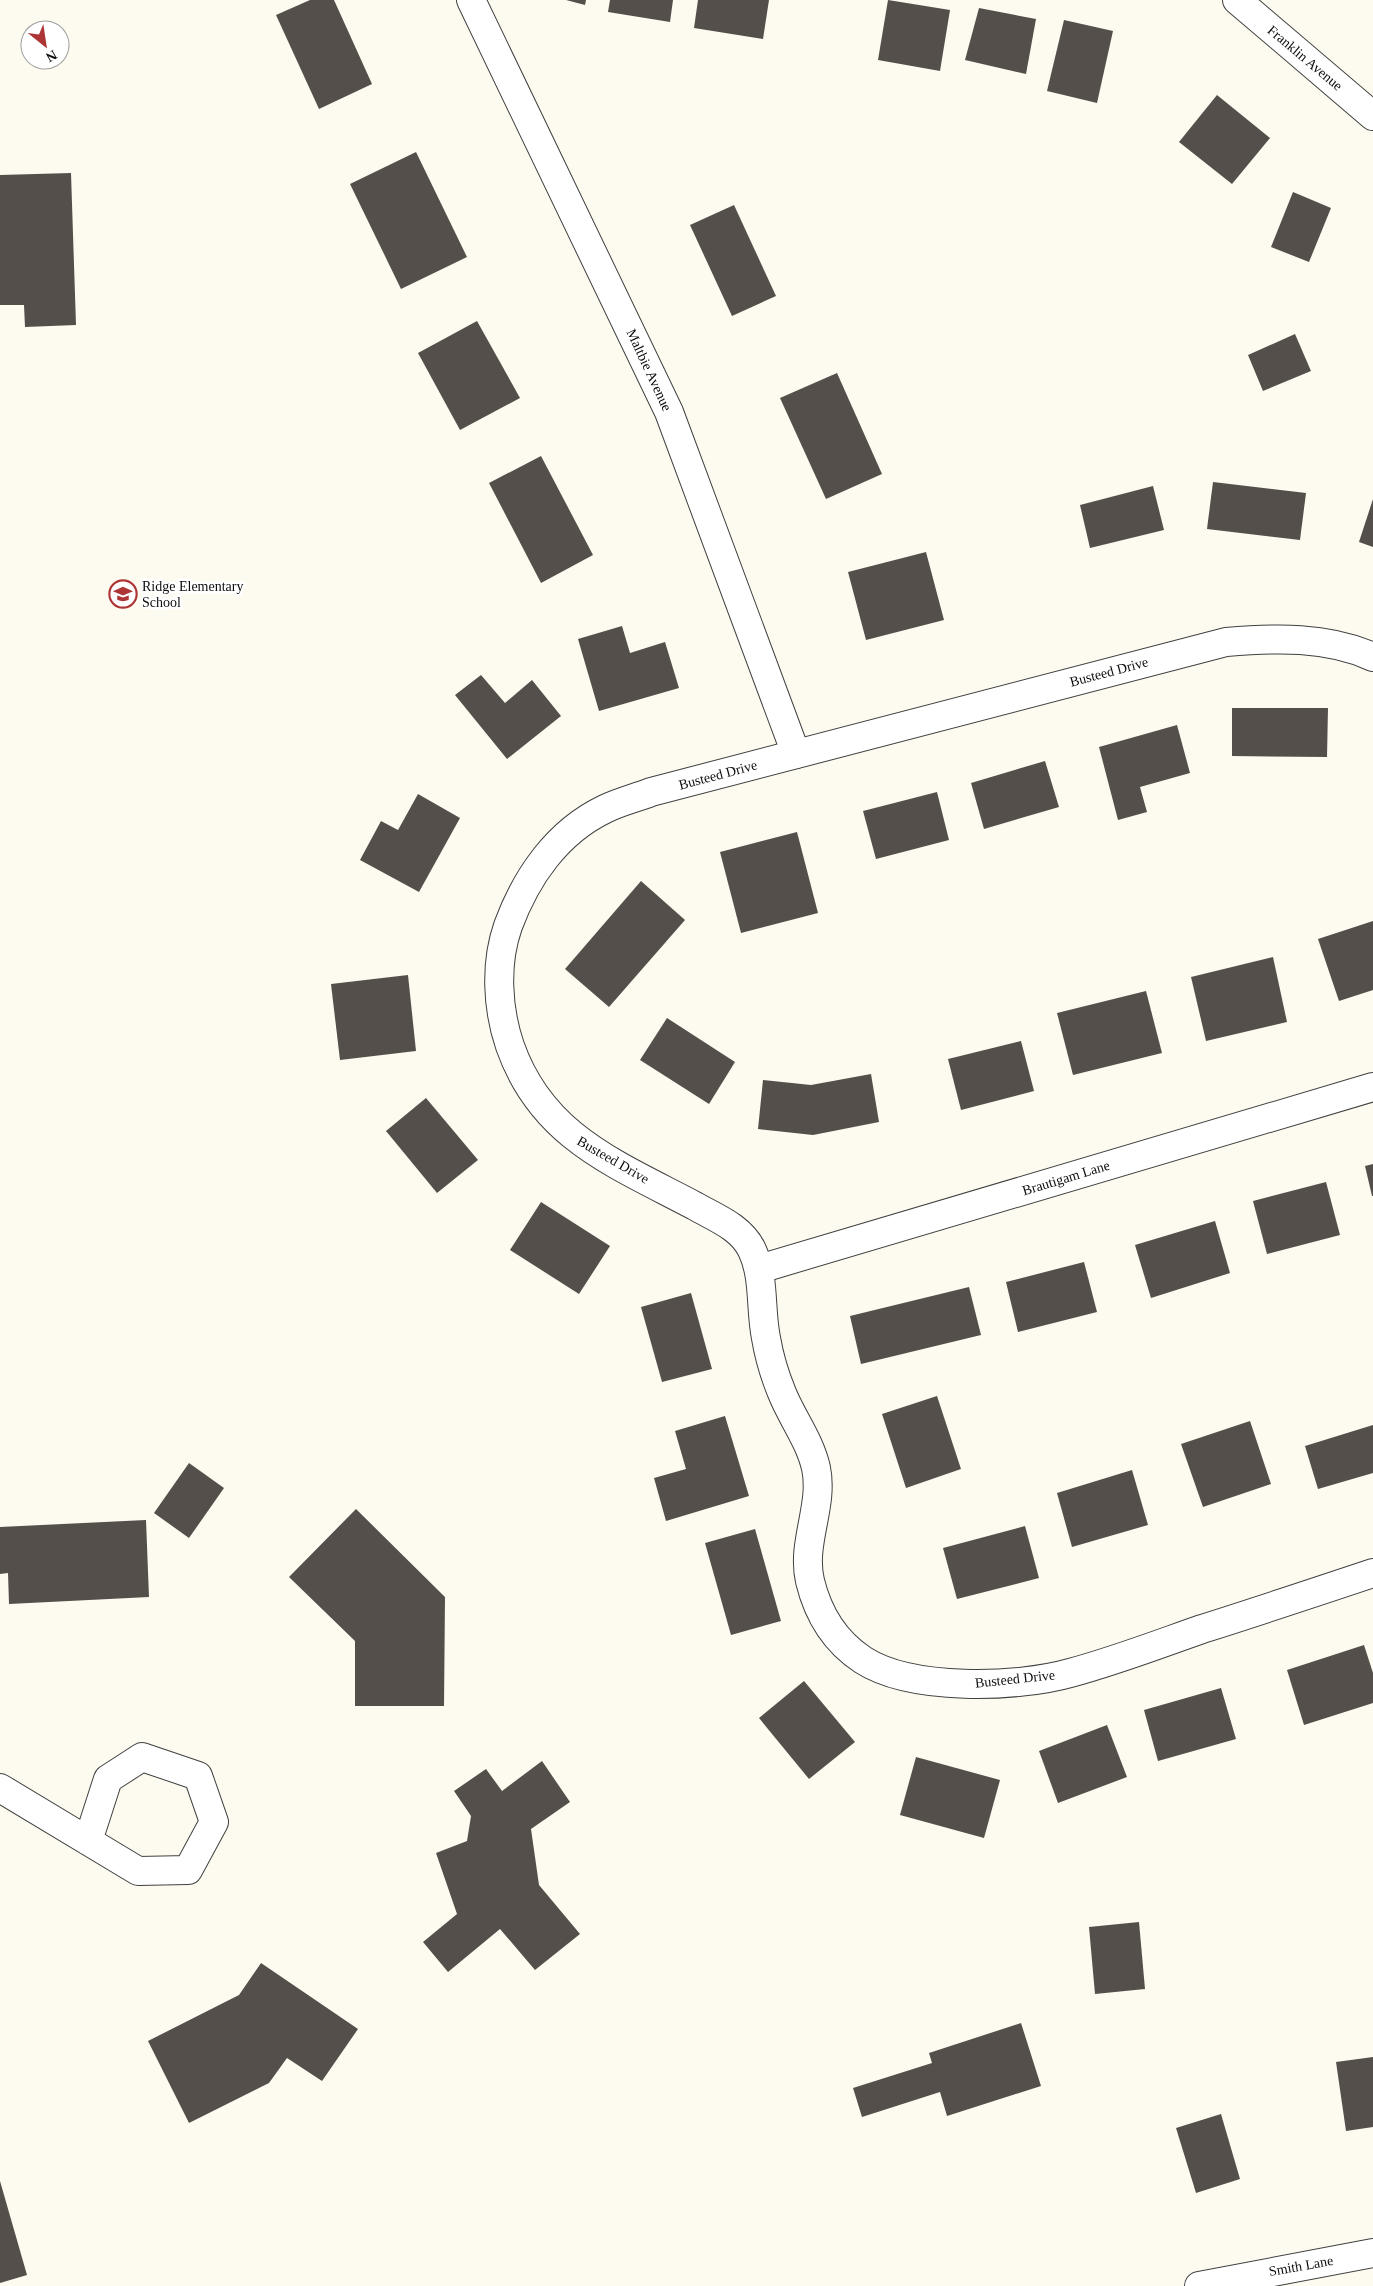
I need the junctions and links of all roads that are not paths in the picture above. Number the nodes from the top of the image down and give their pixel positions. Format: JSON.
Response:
{"nodes":[{"id":1,"x":471,"y":0,"type":"edge"},
{"id":2,"x":1237,"y":0,"type":"edge"},
{"id":3,"x":1373,"y":116,"type":"edge"},
{"id":4,"x":1373,"y":657,"type":"edge"},
{"id":5,"x":796,"y":754,"type":"junction"},
{"id":6,"x":1373,"y":1087,"type":"edge"},
{"id":7,"x":759,"y":1269,"type":"junction"},
{"id":8,"x":1373,"y":1573,"type":"edge"},
{"id":9,"x":0,"y":1788,"type":"edge"},
{"id":10,"x":88,"y":1841,"type":"junction"},
{"id":11,"x":1373,"y":2253,"type":"edge"},
{"id":12,"x":1199,"y":2286,"type":"edge"}],
"edges":[{"from":1,"to":5,"type":"street","name":"Maltbie Avenue"},
{"from":2,"to":3,"type":"street","name":"Franklin Avenue"},
{"from":4,"to":5,"type":"street","name":"Busteed Drive"},
{"from":5,"to":7,"type":"street","name":"Busteed Drive"},
{"from":6,"to":7,"type":"street","name":"Brautigam Lane"},
{"from":7,"to":8,"type":"street","name":"Busteed Drive"},
{"from":9,"to":10,"type":"street"},
{"from":10,"to":10,"type":"street"},
{"from":11,"to":12,"type":"street","name":"Smith Lane"}]}
